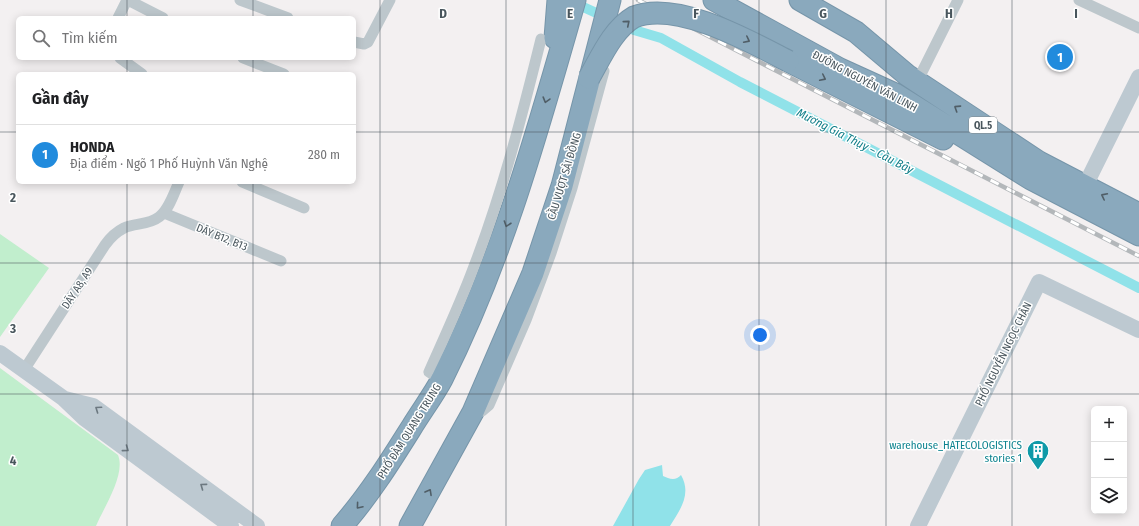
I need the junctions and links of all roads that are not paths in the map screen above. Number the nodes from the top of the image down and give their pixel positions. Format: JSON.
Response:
{"nodes":[{"id":1,"x":558,"y":0,"type":"edge"},
{"id":2,"x":575,"y":0,"type":"edge"},
{"id":3,"x":610,"y":0,"type":"edge"},
{"id":4,"x":714,"y":0,"type":"edge"},
{"id":5,"x":800,"y":0,"type":"edge"},
{"id":6,"x":805,"y":0,"type":"edge"},
{"id":7,"x":958,"y":0,"type":"edge"},
{"id":8,"x":1079,"y":0,"type":"edge"},
{"id":9,"x":125,"y":1,"type":"edge"},
{"id":10,"x":244,"y":1,"type":"edge"},
{"id":11,"x":385,"y":2,"type":"edge"},
{"id":12,"x":119,"y":16,"type":"edge"},
{"id":13,"x":159,"y":16,"type":"edge"},
{"id":14,"x":283,"y":16,"type":"edge"},
{"id":15,"x":836,"y":20,"type":"junction"},
{"id":16,"x":1139,"y":28,"type":"edge"},
{"id":17,"x":541,"y":39,"type":"dead end"},
{"id":18,"x":356,"y":42,"type":"edge"},
{"id":19,"x":123,"y":60,"type":"edge"},
{"id":20,"x":248,"y":60,"type":"edge"},
{"id":21,"x":557,"y":63,"type":"junction"},
{"id":22,"x":139,"y":72,"type":"edge"},
{"id":23,"x":279,"y":72,"type":"edge"},
{"id":24,"x":596,"y":75,"type":"junction"},
{"id":25,"x":1139,"y":77,"type":"edge"},
{"id":26,"x":917,"y":82,"type":"junction"},
{"id":27,"x":1031,"y":179,"type":"junction"},
{"id":28,"x":178,"y":184,"type":"edge"},
{"id":29,"x":247,"y":184,"type":"edge"},
{"id":30,"x":1085,"y":186,"type":"junction"},
{"id":31,"x":304,"y":208,"type":"dead end"},
{"id":32,"x":164,"y":213,"type":"junction"},
{"id":33,"x":1139,"y":214,"type":"edge"},
{"id":34,"x":1139,"y":235,"type":"edge"},
{"id":35,"x":280,"y":261,"type":"dead end"},
{"id":36,"x":1139,"y":330,"type":"edge"},
{"id":37,"x":0,"y":353,"type":"edge"},
{"id":38,"x":24,"y":370,"type":"junction"},
{"id":39,"x":441,"y":380,"type":"junction"},
{"id":40,"x":473,"y":412,"type":"junction"},
{"id":41,"x":218,"y":507,"type":"junction"},
{"id":42,"x":231,"y":526,"type":"edge"},
{"id":43,"x":257,"y":526,"type":"edge"},
{"id":44,"x":342,"y":526,"type":"edge"},
{"id":45,"x":410,"y":526,"type":"edge"},
{"id":46,"x":918,"y":526,"type":"edge"}],
"edges":[{"from":1,"to":21,"type":"highway"},
{"from":2,"to":21,"type":"highway"},
{"from":3,"to":24,"type":"highway","name":"CẦU VƯỢT SÀI ĐỒNG","bridge":true},
{"from":4,"to":27,"type":"highway","name":"ĐƯỜNG NGUYỄN VĂN LINH","number":"QL.5"},
{"from":5,"to":15,"type":"highway","name":"ĐƯỜNG NGUYỄN VĂN LINH","number":"QL.5"},
{"from":6,"to":15,"type":"highway"},
{"from":7,"to":26,"type":"street"},
{"from":8,"to":16,"type":"street"},
{"from":9,"to":12,"type":"street"},
{"from":9,"to":13,"type":"street"},
{"from":10,"to":14,"type":"street"},
{"from":11,"to":18,"type":"street"},
{"from":15,"to":26,"type":"highway","name":"ĐƯỜNG NGUYỄN VĂN LINH","number":"QL.5"},
{"from":17,"to":39,"type":"street"},
{"from":19,"to":22,"type":"street"},
{"from":20,"to":23,"type":"street"},
{"from":21,"to":39,"type":"highway","name":"PHỐ ĐÀM QUANG TRUNG","one_way":true},
{"from":24,"to":27,"type":"highway","one_way":true,"bridge":true},
{"from":24,"to":40,"type":"highway","name":"CẦU VƯỢT SÀI ĐỒNG"},
{"from":24,"to":40,"type":"street"},
{"from":25,"to":30,"type":"street"},
{"from":30,"to":26,"type":"highway","name":"ĐƯỜNG NGUYỄN VĂN LINH","number":"QL.5","one_way":true},
{"from":27,"to":34,"type":"highway","name":"ĐƯỜNG NGUYỄN VĂN LINH","number":"QL.5"},
{"from":28,"to":32,"type":"street"},
{"from":29,"to":31,"type":"street"},
{"from":33,"to":30,"type":"highway","name":"ĐƯỜNG NGUYỄN VĂN LINH","number":"QL.5","one_way":true},
{"from":32,"to":35,"type":"street","name":"DÃY B12, B13"},
{"from":32,"to":38,"type":"street","name":"DÃY A8, A9"},
{"from":36,"to":46,"type":"street","name":"PHỐ NGUYỄN NGỌC CHÂN"},
{"from":37,"to":38,"type":"street"},
{"from":38,"to":41,"type":"street"},
{"from":39,"to":44,"type":"highway","name":"PHỐ ĐÀM QUANG TRUNG","one_way":true},
{"from":45,"to":40,"type":"highway","one_way":true},
{"from":41,"to":42,"type":"street"},
{"from":41,"to":43,"type":"street"}]}
